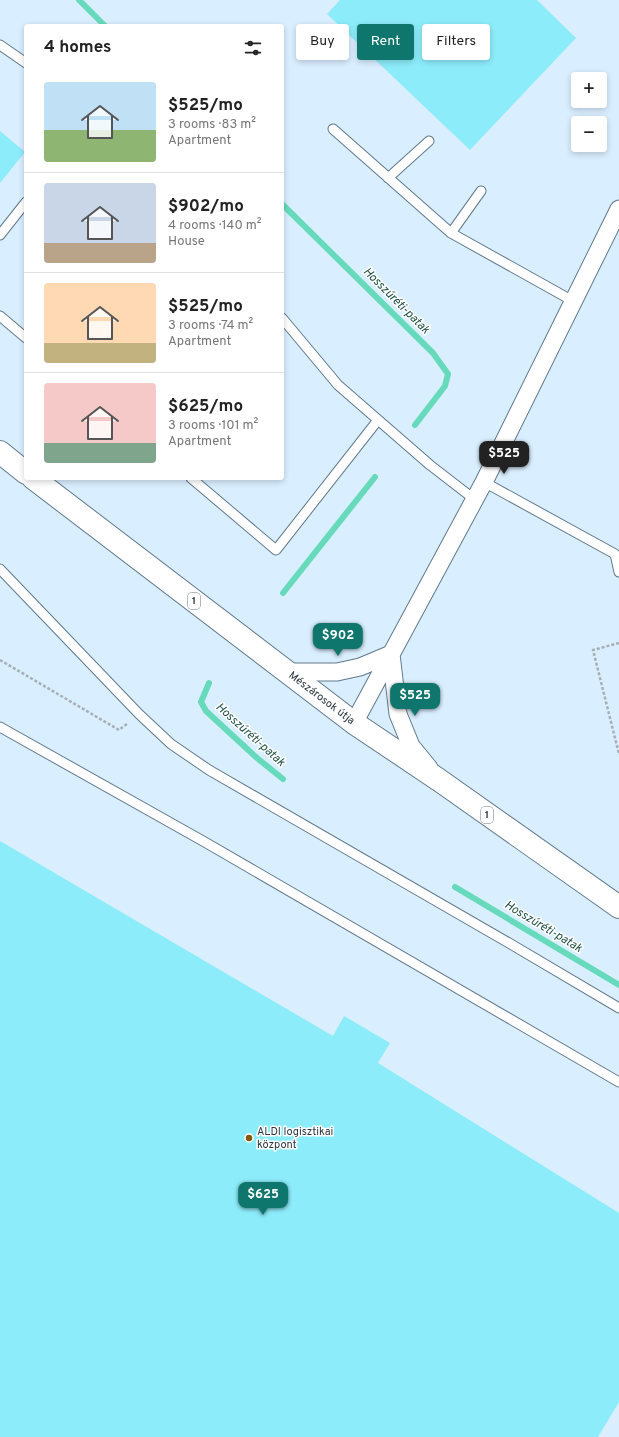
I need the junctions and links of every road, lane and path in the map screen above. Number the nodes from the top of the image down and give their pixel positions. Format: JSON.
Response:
{"nodes":[{"id":1,"x":0,"y":45,"type":"edge"},
{"id":2,"x":24,"y":62,"type":"edge"},
{"id":3,"x":333,"y":129,"type":"dead end"},
{"id":4,"x":428,"y":141,"type":"dead end"},
{"id":5,"x":388,"y":178,"type":"junction"},
{"id":6,"x":481,"y":191,"type":"dead end"},
{"id":7,"x":24,"y":205,"type":"edge"},
{"id":8,"x":619,"y":209,"type":"edge"},
{"id":9,"x":451,"y":233,"type":"junction"},
{"id":10,"x":0,"y":235,"type":"edge"},
{"id":11,"x":573,"y":301,"type":"junction"},
{"id":12,"x":0,"y":316,"type":"edge"},
{"id":13,"x":284,"y":320,"type":"edge"},
{"id":14,"x":24,"y":336,"type":"edge"},
{"id":15,"x":378,"y":420,"type":"junction"},
{"id":16,"x":0,"y":452,"type":"edge"},
{"id":17,"x":24,"y":471,"type":"edge"},
{"id":18,"x":36,"y":480,"type":"edge"},
{"id":19,"x":193,"y":480,"type":"edge"},
{"id":20,"x":484,"y":482,"type":"junction"},
{"id":21,"x":474,"y":499,"type":"junction"},
{"id":22,"x":617,"y":555,"type":"edge"},
{"id":23,"x":0,"y":569,"type":"edge"},
{"id":24,"x":619,"y":572,"type":"edge"},
{"id":25,"x":619,"y":643,"type":"edge"},
{"id":26,"x":391,"y":654,"type":"junction"},
{"id":27,"x":287,"y":672,"type":"junction"},
{"id":28,"x":354,"y":723,"type":"junction"},
{"id":29,"x":0,"y":727,"type":"edge"},
{"id":30,"x":619,"y":754,"type":"edge"},
{"id":31,"x":439,"y":780,"type":"junction"},
{"id":32,"x":619,"y":907,"type":"edge"},
{"id":33,"x":619,"y":1008,"type":"edge"},
{"id":34,"x":619,"y":1082,"type":"edge"}],
"edges":[{"from":1,"to":2,"type":"lane"},
{"from":3,"to":5,"type":"lane"},
{"from":4,"to":5,"type":"lane"},
{"from":5,"to":9,"type":"lane"},
{"from":6,"to":9,"type":"lane"},
{"from":7,"to":10,"type":"lane"},
{"from":8,"to":11,"type":"street"},
{"from":9,"to":11,"type":"lane"},
{"from":11,"to":20,"type":"street"},
{"from":12,"to":14,"type":"lane"},
{"from":13,"to":15,"type":"lane"},
{"from":15,"to":19,"type":"lane"},
{"from":15,"to":21,"type":"lane"},
{"from":16,"to":17,"type":"main road"},
{"from":18,"to":27,"type":"main road","name":"Mészárosok útja","number":"1"},
{"from":20,"to":21,"type":"street"},
{"from":20,"to":22,"type":"lane"},
{"from":21,"to":26,"type":"street"},
{"from":22,"to":24,"type":"lane"},
{"from":23,"to":33,"type":"lane"},
{"from":25,"to":30,"type":"path"},
{"from":26,"to":27,"type":"street"},
{"from":26,"to":28,"type":"street"},
{"from":26,"to":31,"type":"street"},
{"from":27,"to":28,"type":"main road","name":"Mészárosok útja","number":"1"},
{"from":28,"to":31,"type":"main road","name":"Mészárosok útja","number":"1"},
{"from":29,"to":34,"type":"lane"},
{"from":31,"to":32,"type":"main road","name":"Mészárosok útja","number":"1"}]}
